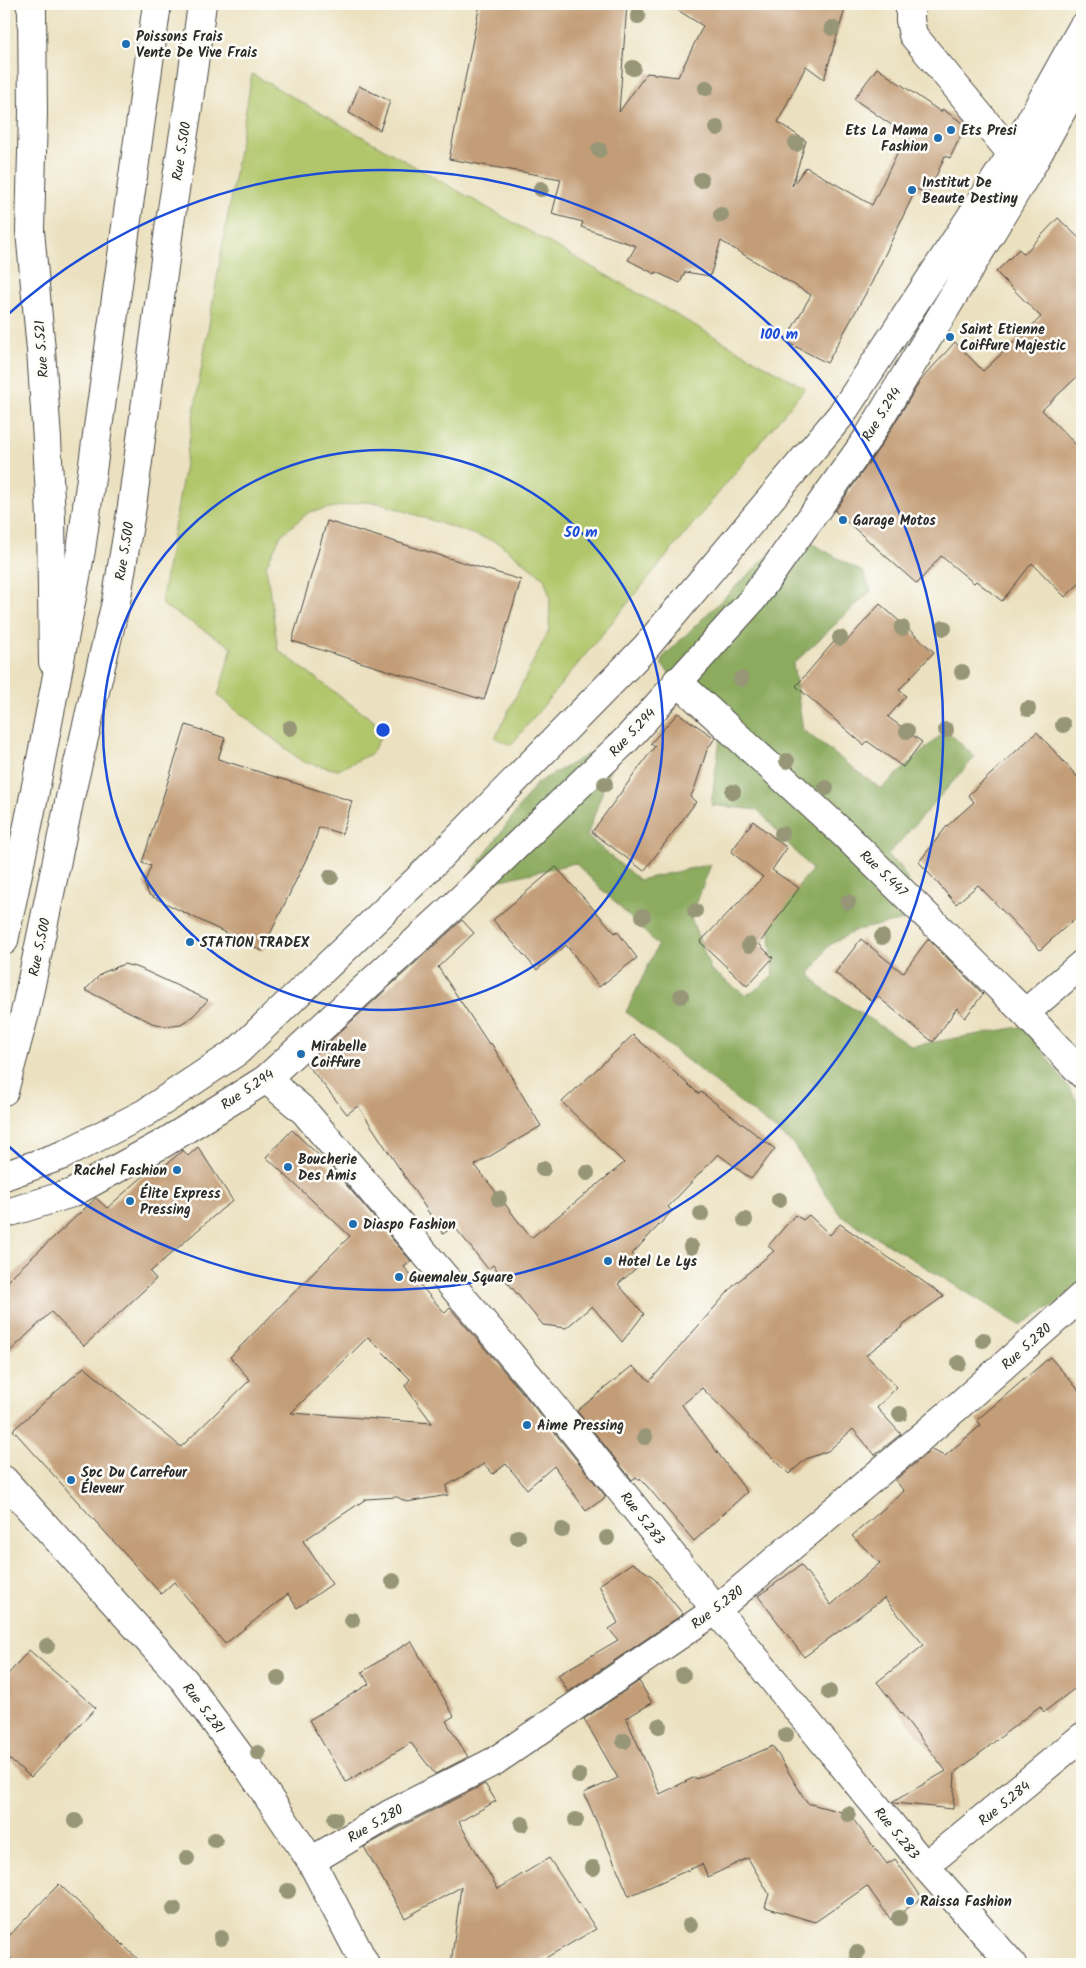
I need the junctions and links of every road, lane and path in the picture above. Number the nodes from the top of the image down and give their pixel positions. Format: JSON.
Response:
{"nodes":[{"id":1,"x":30,"y":4,"type":"edge"},
{"id":2,"x":157,"y":4,"type":"edge"},
{"id":3,"x":202,"y":4,"type":"edge"},
{"id":4,"x":910,"y":4,"type":"edge"},
{"id":5,"x":1082,"y":28,"type":"edge"},
{"id":6,"x":1082,"y":74,"type":"edge"},
{"id":7,"x":1012,"y":154,"type":"junction"},
{"id":8,"x":677,"y":682,"type":"junction"},
{"id":9,"x":54,"y":694,"type":"junction"},
{"id":10,"x":4,"y":941,"type":"edge"},
{"id":11,"x":1082,"y":964,"type":"edge"},
{"id":12,"x":1025,"y":1013,"type":"junction"},
{"id":13,"x":1082,"y":1074,"type":"edge"},
{"id":14,"x":266,"y":1079,"type":"junction"},
{"id":15,"x":4,"y":1091,"type":"edge"},
{"id":16,"x":4,"y":1176,"type":"edge"},
{"id":17,"x":4,"y":1214,"type":"edge"},
{"id":18,"x":1082,"y":1296,"type":"edge"},
{"id":19,"x":4,"y":1480,"type":"edge"},
{"id":20,"x":716,"y":1610,"type":"junction"},
{"id":21,"x":1082,"y":1737,"type":"edge"},
{"id":22,"x":311,"y":1861,"type":"junction"},
{"id":23,"x":925,"y":1866,"type":"junction"},
{"id":24,"x":366,"y":1964,"type":"edge"},
{"id":25,"x":1012,"y":1964,"type":"edge"}],
"edges":[{"from":1,"to":9,"type":"main road","name":"Rue 5.521"},
{"from":2,"to":9,"type":"main road"},
{"from":3,"to":15,"type":"main road","name":"Rue 5.500"},
{"from":4,"to":7,"type":"main road"},
{"from":5,"to":7,"type":"main road"},
{"from":6,"to":8,"type":"main road","name":"Rue 5.294"},
{"from":7,"to":16,"type":"main road"},
{"from":8,"to":12,"type":"main road","name":"Rue 5.447"},
{"from":8,"to":14,"type":"main road","name":"Rue 5.294"},
{"from":9,"to":10,"type":"main road"},
{"from":11,"to":12,"type":"main road"},
{"from":12,"to":13,"type":"main road","name":"Rue 5.447"},
{"from":14,"to":17,"type":"main road","name":"Rue 5.294"},
{"from":14,"to":20,"type":"main road","name":"Rue 5.283"},
{"from":18,"to":20,"type":"main road","name":"Rue 5.280"},
{"from":19,"to":22,"type":"main road","name":"Rue 5.281"},
{"from":20,"to":22,"type":"main road","name":"Rue 5.280"},
{"from":20,"to":23,"type":"main road","name":"Rue 5.283"},
{"from":21,"to":23,"type":"main road","name":"Rue 5.284"},
{"from":22,"to":24,"type":"main road","name":"Rue 5.281"},
{"from":23,"to":25,"type":"main road","name":"Rue 5.283"}]}
